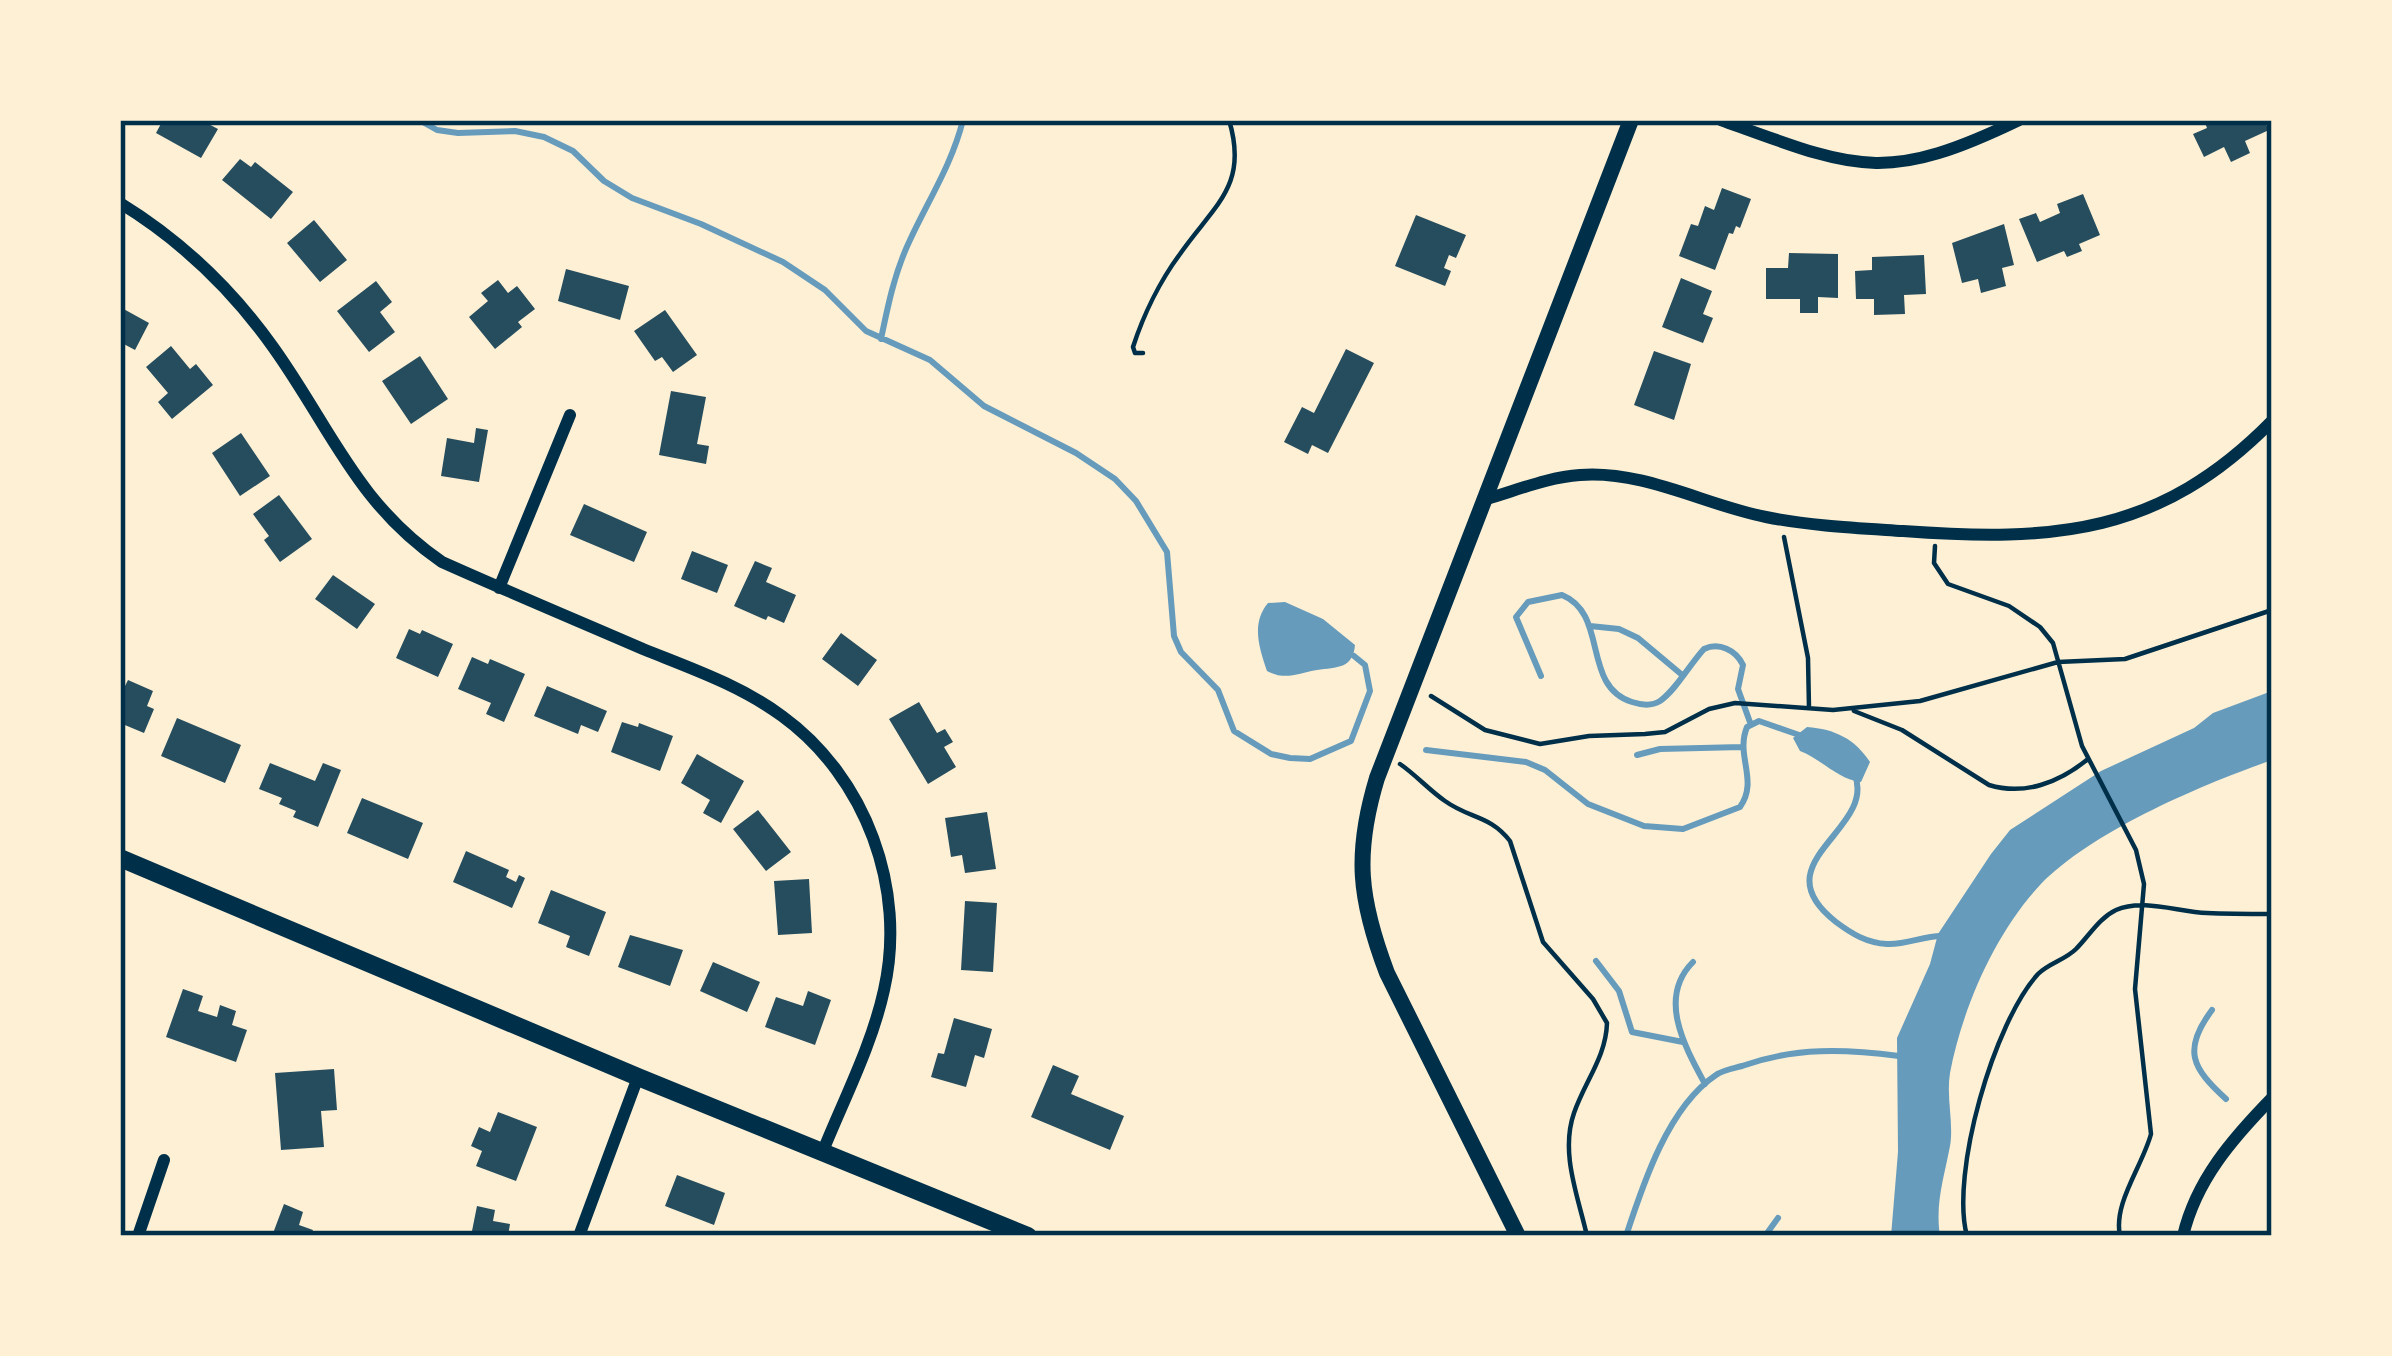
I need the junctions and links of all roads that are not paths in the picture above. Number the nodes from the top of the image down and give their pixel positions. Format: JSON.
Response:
{"nodes":[{"id":1,"x":1630,"y":120,"type":"edge"},
{"id":2,"x":1721,"y":120,"type":"edge"},
{"id":3,"x":2019,"y":120,"type":"edge"},
{"id":4,"x":120,"y":203,"type":"edge"},
{"id":5,"x":570,"y":415,"type":"dead end"},
{"id":6,"x":2272,"y":421,"type":"edge"},
{"id":7,"x":1483,"y":500,"type":"junction"},
{"id":8,"x":499,"y":588,"type":"junction"},
{"id":9,"x":120,"y":858,"type":"edge"},
{"id":10,"x":638,"y":1077,"type":"junction"},
{"id":11,"x":2272,"y":1098,"type":"edge"},
{"id":12,"x":823,"y":1151,"type":"junction"},
{"id":13,"x":164,"y":1160,"type":"dead end"},
{"id":14,"x":138,"y":1236,"type":"edge"},
{"id":15,"x":579,"y":1236,"type":"edge"},
{"id":16,"x":1028,"y":1236,"type":"edge"},
{"id":17,"x":1518,"y":1236,"type":"edge"},
{"id":18,"x":2183,"y":1236,"type":"edge"}],
"edges":[{"from":1,"to":7,"type":"street"},
{"from":2,"to":3,"type":"street"},
{"from":4,"to":8,"type":"street"},
{"from":5,"to":8,"type":"street"},
{"from":6,"to":7,"type":"street"},
{"from":7,"to":17,"type":"street"},
{"from":8,"to":12,"type":"street"},
{"from":9,"to":10,"type":"main road"},
{"from":10,"to":12,"type":"main road"},
{"from":10,"to":15,"type":"street"},
{"from":11,"to":18,"type":"street"},
{"from":12,"to":16,"type":"main road"},
{"from":13,"to":14,"type":"street"}]}
